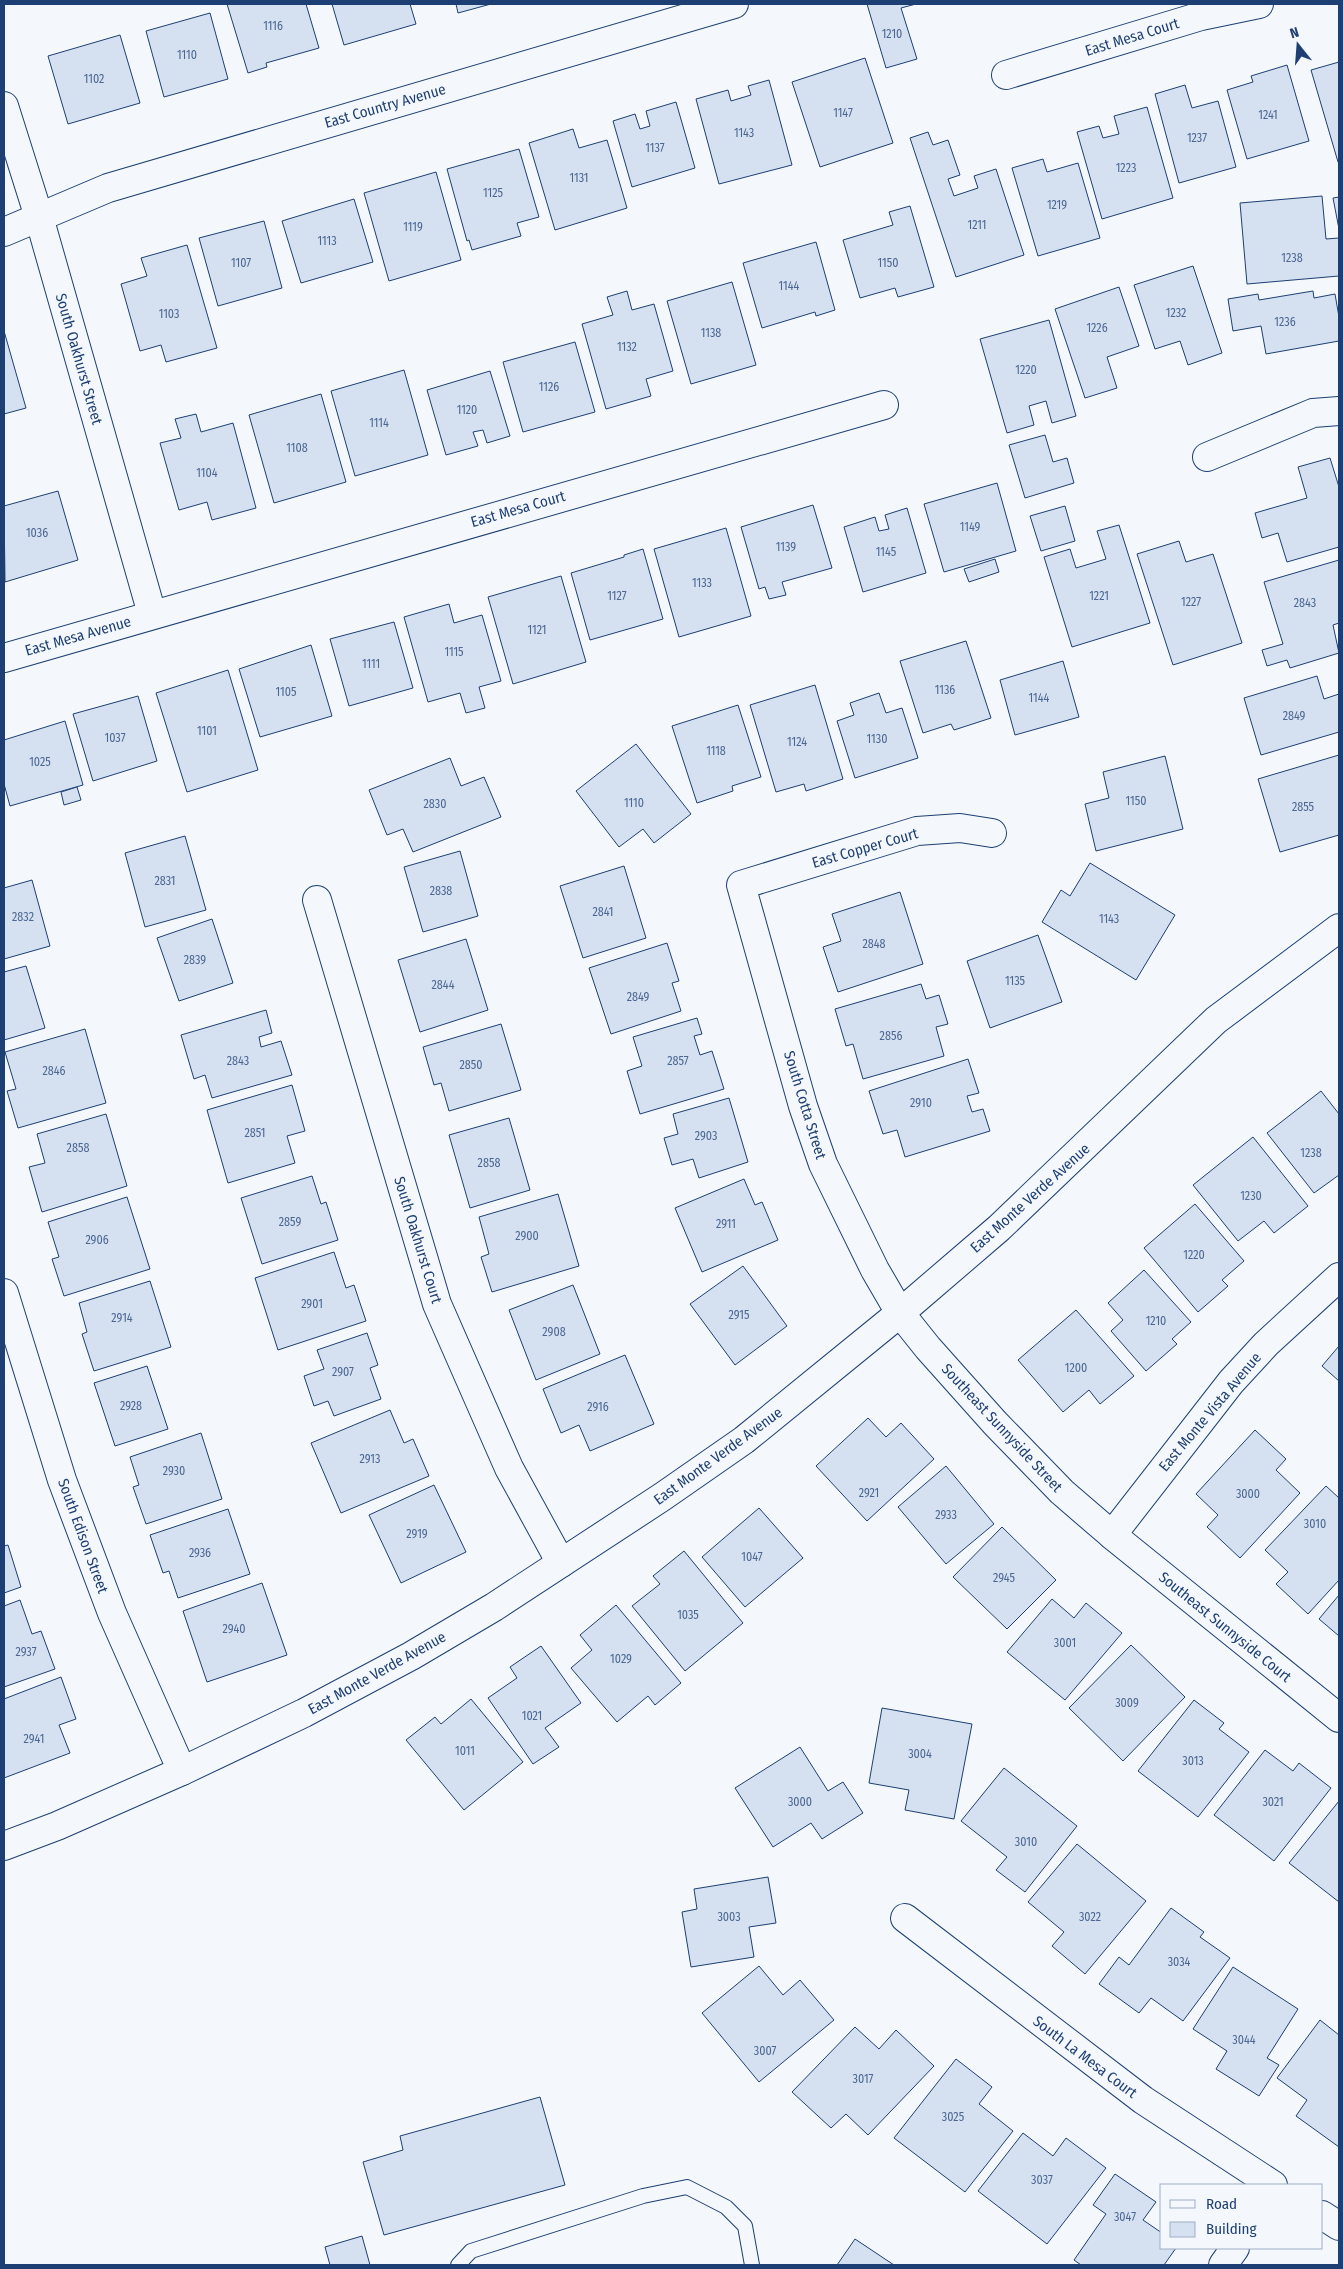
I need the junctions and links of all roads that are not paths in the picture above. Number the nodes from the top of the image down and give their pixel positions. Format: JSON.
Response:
{"nodes":[{"id":1,"x":734,"y":4,"type":"edge"},
{"id":2,"x":1259,"y":4,"type":"edge"},
{"id":3,"x":1006,"y":74,"type":"dead end"},
{"id":4,"x":4,"y":106,"type":"edge"},
{"id":5,"x":39,"y":217,"type":"junction"},
{"id":6,"x":4,"y":232,"type":"edge"},
{"id":7,"x":884,"y":405,"type":"dead end"},
{"id":8,"x":1339,"y":410,"type":"edge"},
{"id":9,"x":1207,"y":457,"type":"dead end"},
{"id":10,"x":152,"y":614,"type":"junction"},
{"id":11,"x":4,"y":658,"type":"edge"},
{"id":12,"x":992,"y":833,"type":"dead end"},
{"id":13,"x":741,"y":885,"type":"joint"},
{"id":14,"x":317,"y":900,"type":"dead end"},
{"id":15,"x":1339,"y":928,"type":"edge"},
{"id":16,"x":1339,"y":1278,"type":"edge"},
{"id":17,"x":4,"y":1293,"type":"edge"},
{"id":18,"x":900,"y":1312,"type":"junction"},
{"id":19,"x":1112,"y":1535,"type":"junction"},
{"id":20,"x":561,"y":1563,"type":"junction"},
{"id":21,"x":1339,"y":1718,"type":"edge"},
{"id":22,"x":182,"y":1771,"type":"junction"},
{"id":23,"x":4,"y":1846,"type":"edge"},
{"id":24,"x":905,"y":1918,"type":"dead end"},
{"id":25,"x":1271,"y":2184,"type":"edge"},
{"id":26,"x":1323,"y":2216,"type":"edge"},
{"id":27,"x":1339,"y":2226,"type":"edge"},
{"id":28,"x":1234,"y":2249,"type":"edge"},
{"id":29,"x":458,"y":2265,"type":"edge"},
{"id":30,"x":752,"y":2265,"type":"edge"},
{"id":31,"x":1224,"y":2265,"type":"edge"}],
"edges":[{"from":1,"to":5,"type":"street","name":"East Country Avenue"},
{"from":2,"to":3,"type":"street","name":"East Mesa Court"},
{"from":4,"to":5,"type":"street","name":"South Oakhurst Street"},
{"from":5,"to":6,"type":"street","name":"East Country Avenue"},
{"from":5,"to":10,"type":"street","name":"South Oakhurst Street"},
{"from":7,"to":10,"type":"street","name":"East Mesa Court"},
{"from":8,"to":9,"type":"street"},
{"from":10,"to":11,"type":"street","name":"East Mesa Avenue"},
{"from":12,"to":13,"type":"street","name":"East Copper Court"},
{"from":13,"to":18,"type":"street","name":"South Cotta Street"},
{"from":14,"to":20,"type":"street","name":"South Oakhurst Court"},
{"from":15,"to":18,"type":"street","name":"East Monte Verde Avenue"},
{"from":16,"to":19,"type":"street","name":"East Monte Vista Avenue"},
{"from":17,"to":22,"type":"street","name":"South Edison Street"},
{"from":18,"to":19,"type":"street","name":"Southeast Sunnyside Street"},
{"from":18,"to":20,"type":"street","name":"East Monte Verde Avenue"},
{"from":19,"to":21,"type":"street","name":"Southeast Sunnyside Court"},
{"from":20,"to":22,"type":"street","name":"East Monte Verde Avenue"},
{"from":22,"to":23,"type":"street","name":"East Monte Verde Avenue"},
{"from":24,"to":25,"type":"street","name":"South La Mesa Court"},
{"from":26,"to":27,"type":"street"},
{"from":28,"to":31,"type":"street"},
{"from":29,"to":30,"type":"lane"}]}
